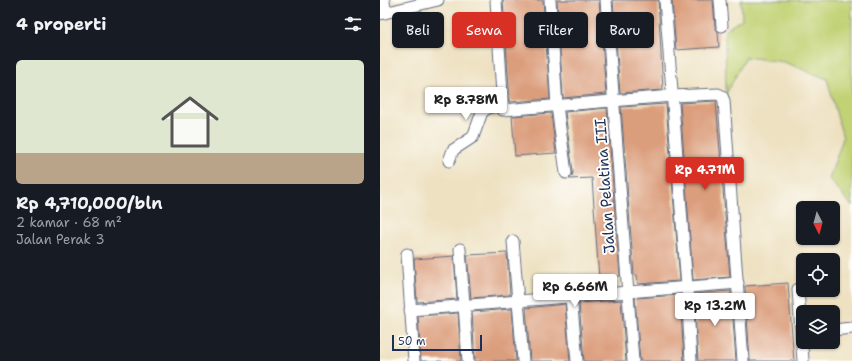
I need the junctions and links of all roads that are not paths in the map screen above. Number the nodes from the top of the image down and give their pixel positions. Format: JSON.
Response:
{"nodes":[{"id":1,"x":384,"y":0,"type":"edge"},
{"id":2,"x":438,"y":0,"type":"edge"},
{"id":3,"x":496,"y":0,"type":"edge"},
{"id":4,"x":550,"y":0,"type":"edge"},
{"id":5,"x":606,"y":0,"type":"edge"},
{"id":6,"x":665,"y":0,"type":"edge"},
{"id":7,"x":720,"y":0,"type":"edge"},
{"id":8,"x":382,"y":13,"type":"edge"},
{"id":9,"x":722,"y":26,"type":"dead end"},
{"id":10,"x":672,"y":96,"type":"junction"},
{"id":11,"x":614,"y":101,"type":"junction"},
{"id":12,"x":558,"y":106,"type":"junction"},
{"id":13,"x":503,"y":107,"type":"junction"},
{"id":14,"x":449,"y":161,"type":"dead end"},
{"id":15,"x":566,"y":173,"type":"dead end"},
{"id":16,"x":513,"y":241,"type":"dead end"},
{"id":17,"x":460,"y":249,"type":"dead end"},
{"id":18,"x":406,"y":254,"type":"dead end"},
{"id":19,"x":738,"y":282,"type":"junction"},
{"id":20,"x":687,"y":287,"type":"junction"},
{"id":21,"x":628,"y":292,"type":"junction"},
{"id":22,"x":571,"y":297,"type":"junction"},
{"id":23,"x":518,"y":301,"type":"junction"},
{"id":24,"x":464,"y":306,"type":"junction"},
{"id":25,"x":410,"y":310,"type":"junction"},
{"id":26,"x":852,"y":328,"type":"edge"},
{"id":27,"x":840,"y":329,"type":"edge"},
{"id":28,"x":803,"y":349,"type":"edge"},
{"id":29,"x":414,"y":361,"type":"edge"},
{"id":30,"x":468,"y":361,"type":"edge"},
{"id":31,"x":523,"y":361,"type":"edge"},
{"id":32,"x":577,"y":361,"type":"edge"},
{"id":33,"x":633,"y":361,"type":"edge"},
{"id":34,"x":691,"y":361,"type":"edge"},
{"id":35,"x":743,"y":361,"type":"edge"},
{"id":36,"x":803,"y":361,"type":"edge"}],
"edges":[{"from":1,"to":8,"type":"street"},
{"from":2,"to":8,"type":"street"},
{"from":3,"to":13,"type":"street"},
{"from":4,"to":12,"type":"street"},
{"from":5,"to":11,"type":"street","name":"Jalan Pelatina III"},
{"from":6,"to":10,"type":"street"},
{"from":7,"to":9,"type":"street"},
{"from":10,"to":11,"type":"street"},
{"from":10,"to":19,"type":"street"},
{"from":10,"to":20,"type":"street"},
{"from":11,"to":12,"type":"street"},
{"from":11,"to":21,"type":"street","name":"Jalan Pelatina III"},
{"from":12,"to":13,"type":"street"},
{"from":12,"to":15,"type":"street"},
{"from":13,"to":14,"type":"street"},
{"from":16,"to":23,"type":"street"},
{"from":17,"to":24,"type":"street"},
{"from":18,"to":25,"type":"street"},
{"from":19,"to":20,"type":"street"},
{"from":19,"to":35,"type":"street"},
{"from":20,"to":21,"type":"street"},
{"from":20,"to":34,"type":"street"},
{"from":21,"to":22,"type":"street"},
{"from":21,"to":33,"type":"street","name":"Jalan Pelatina III"},
{"from":22,"to":23,"type":"street"},
{"from":22,"to":32,"type":"street"},
{"from":23,"to":24,"type":"street"},
{"from":23,"to":31,"type":"street"},
{"from":24,"to":25,"type":"street"},
{"from":24,"to":30,"type":"street"},
{"from":25,"to":29,"type":"street"},
{"from":26,"to":27,"type":"street"},
{"from":28,"to":36,"type":"street"}]}
